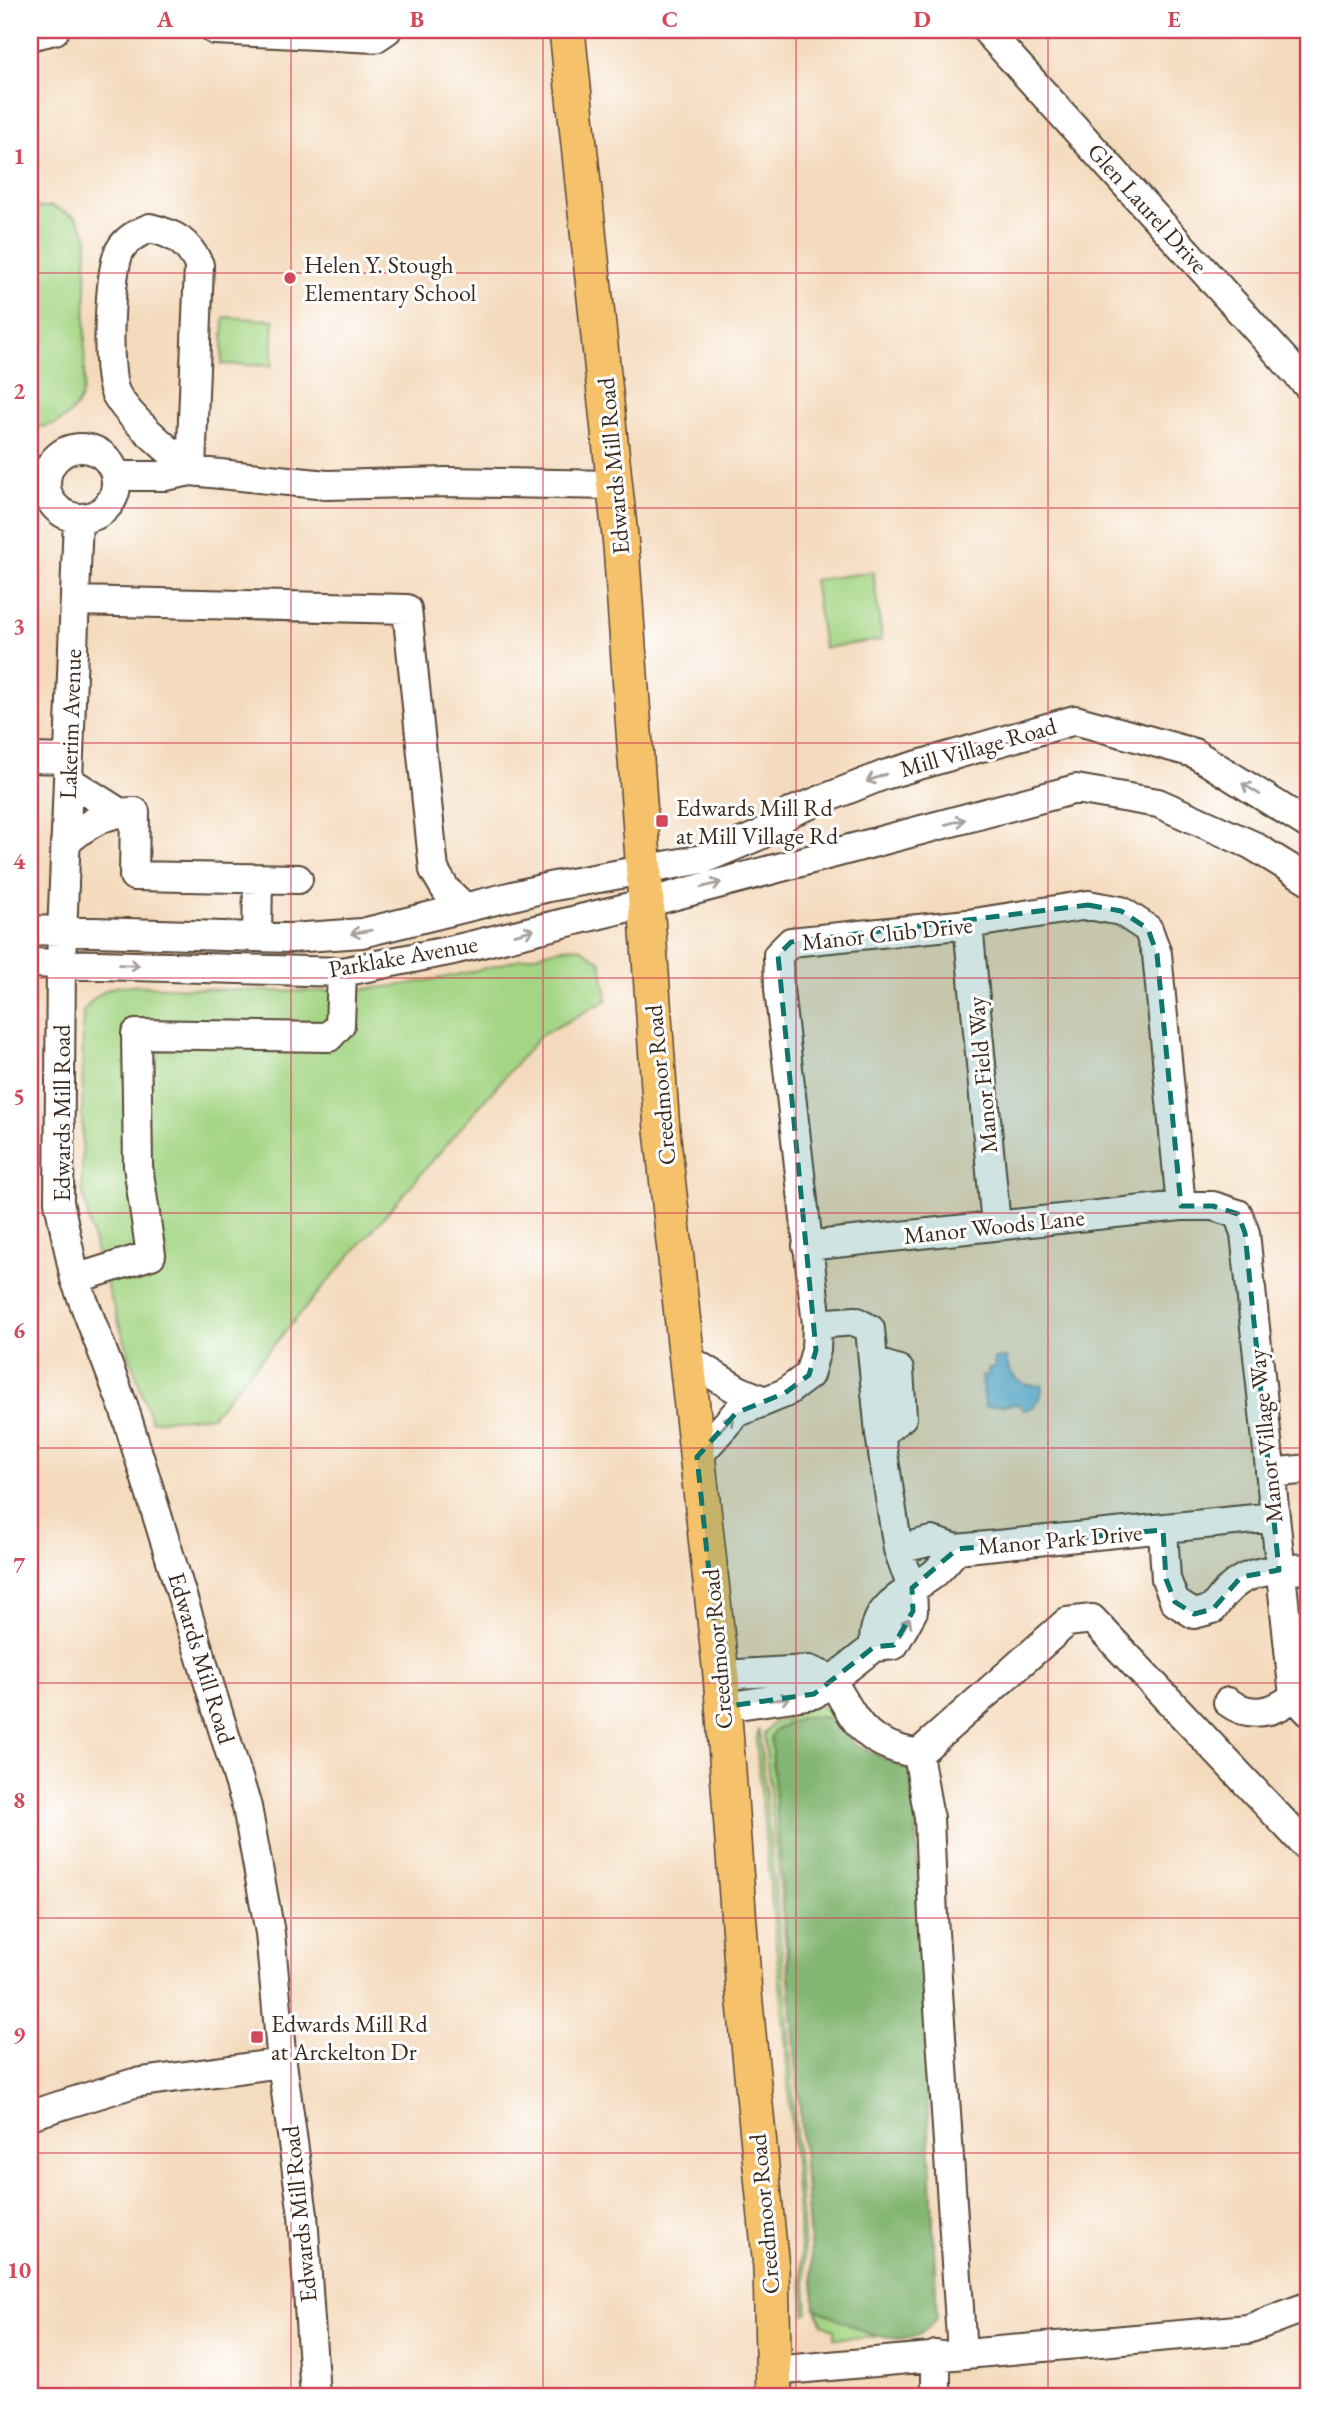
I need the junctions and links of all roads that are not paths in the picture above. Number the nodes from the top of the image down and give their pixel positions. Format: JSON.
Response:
{"nodes":[{"id":1,"x":55,"y":30,"type":"edge"},
{"id":2,"x":215,"y":30,"type":"edge"},
{"id":3,"x":387,"y":30,"type":"edge"},
{"id":4,"x":567,"y":30,"type":"edge"},
{"id":5,"x":986,"y":30,"type":"edge"},
{"id":6,"x":30,"y":36,"type":"edge"},
{"id":7,"x":1309,"y":387,"type":"edge"},
{"id":8,"x":40,"y":463,"type":"edge"},
{"id":9,"x":191,"y":471,"type":"junction"},
{"id":10,"x":115,"y":476,"type":"junction"},
{"id":11,"x":615,"y":485,"type":"junction"},
{"id":12,"x":78,"y":518,"type":"junction"},
{"id":13,"x":75,"y":601,"type":"junction"},
{"id":14,"x":30,"y":758,"type":"edge"},
{"id":15,"x":68,"y":769,"type":"junction"},
{"id":16,"x":117,"y":811,"type":"junction"},
{"id":17,"x":1309,"y":825,"type":"edge"},
{"id":18,"x":65,"y":843,"type":"junction"},
{"id":19,"x":642,"y":868,"type":"junction"},
{"id":20,"x":434,"y":870,"type":"junction"},
{"id":21,"x":258,"y":880,"type":"junction"},
{"id":22,"x":298,"y":880,"type":"dead end"},
{"id":23,"x":1309,"y":880,"type":"edge"},
{"id":24,"x":646,"y":902,"type":"junction"},
{"id":25,"x":464,"y":907,"type":"junction"},
{"id":26,"x":407,"y":920,"type":"junction"},
{"id":27,"x":968,"y":924,"type":"junction"},
{"id":28,"x":30,"y":929,"type":"edge"},
{"id":29,"x":62,"y":931,"type":"junction"},
{"id":30,"x":257,"y":937,"type":"junction"},
{"id":31,"x":30,"y":963,"type":"edge"},
{"id":32,"x":61,"y":963,"type":"junction"},
{"id":33,"x":342,"y":972,"type":"junction"},
{"id":34,"x":1181,"y":1206,"type":"junction"},
{"id":35,"x":996,"y":1225,"type":"junction"},
{"id":36,"x":807,"y":1246,"type":"junction"},
{"id":37,"x":75,"y":1279,"type":"junction"},
{"id":38,"x":817,"y":1324,"type":"junction"},
{"id":39,"x":686,"y":1359,"type":"junction"},
{"id":40,"x":762,"y":1400,"type":"junction"},
{"id":41,"x":697,"y":1457,"type":"junction"},
{"id":42,"x":1309,"y":1469,"type":"edge"},
{"id":43,"x":1270,"y":1473,"type":"junction"},
{"id":44,"x":1273,"y":1517,"type":"junction"},
{"id":45,"x":1163,"y":1530,"type":"junction"},
{"id":46,"x":898,"y":1549,"type":"junction"},
{"id":47,"x":957,"y":1549,"type":"junction"},
{"id":48,"x":1309,"y":1568,"type":"edge"},
{"id":49,"x":1279,"y":1570,"type":"junction"},
{"id":50,"x":912,"y":1588,"type":"junction"},
{"id":51,"x":831,"y":1679,"type":"junction"},
{"id":52,"x":722,"y":1691,"type":"junction"},
{"id":53,"x":1228,"y":1702,"type":"dead end"},
{"id":54,"x":1302,"y":1704,"type":"edge"},
{"id":55,"x":918,"y":1755,"type":"junction"},
{"id":56,"x":1309,"y":1849,"type":"edge"},
{"id":57,"x":282,"y":2063,"type":"junction"},
{"id":58,"x":30,"y":2115,"type":"edge"},
{"id":59,"x":1309,"y":2305,"type":"edge"},
{"id":60,"x":949,"y":2354,"type":"junction"},
{"id":61,"x":774,"y":2384,"type":"edge"},
{"id":62,"x":315,"y":2396,"type":"edge"},
{"id":63,"x":936,"y":2396,"type":"edge"}],
"edges":[{"from":1,"to":6,"type":"street"},
{"from":2,"to":3,"type":"street"},
{"from":4,"to":11,"type":"main road","name":"Edwards Mill Road"},
{"from":5,"to":7,"type":"street","name":"Glen Laurel Drive"},
{"from":8,"to":10,"type":"street"},
{"from":8,"to":12,"type":"street"},
{"from":9,"to":9,"type":"street"},
{"from":9,"to":10,"type":"street"},
{"from":9,"to":11,"type":"street"},
{"from":10,"to":12,"type":"street"},
{"from":11,"to":19,"type":"main road","name":"Edwards Mill Road"},
{"from":12,"to":13,"type":"street","name":"Lakerim Avenue"},
{"from":13,"to":15,"type":"street","name":"Lakerim Avenue"},
{"from":13,"to":20,"type":"street"},
{"from":14,"to":15,"type":"street"},
{"from":15,"to":16,"type":"street"},
{"from":15,"to":18,"type":"street","name":"Lakerim Avenue"},
{"from":16,"to":18,"type":"street"},
{"from":16,"to":21,"type":"street"},
{"from":17,"to":19,"type":"street","name":"Mill Village Road","one_way":true},
{"from":18,"to":29,"type":"street","name":"Lakerim Avenue"},
{"from":19,"to":24,"type":"main road","name":"Edwards Mill Road"},
{"from":19,"to":25,"type":"street","name":"Parklake Avenue"},
{"from":20,"to":25,"type":"street"},
{"from":20,"to":26,"type":"street"},
{"from":21,"to":22,"type":"street"},
{"from":21,"to":30,"type":"street"},
{"from":24,"to":23,"type":"street","one_way":true},
{"from":33,"to":24,"type":"street","name":"Parklake Avenue","one_way":true},
{"from":24,"to":39,"type":"main road","name":"Creedmoor Road"},
{"from":25,"to":26,"type":"street","name":"Parklake Avenue"},
{"from":26,"to":30,"type":"street","name":"Parklake Avenue","one_way":true},
{"from":27,"to":34,"type":"street","name":"Manor Club Drive"},
{"from":27,"to":35,"type":"street","name":"Manor Field Way"},
{"from":27,"to":36,"type":"street","name":"Manor Club Drive"},
{"from":28,"to":29,"type":"street","name":"Parklake Avenue"},
{"from":29,"to":30,"type":"street","name":"Parklake Avenue"},
{"from":29,"to":32,"type":"street","name":"Edwards Mill Road"},
{"from":31,"to":32,"type":"street","name":"Parklake Avenue"},
{"from":32,"to":33,"type":"street","name":"Parklake Avenue","one_way":true},
{"from":32,"to":37,"type":"street","name":"Edwards Mill Road"},
{"from":33,"to":37,"type":"street"},
{"from":34,"to":35,"type":"street","name":"Manor Woods Lane"},
{"from":34,"to":43,"type":"street","name":"Manor Village Way"},
{"from":35,"to":36,"type":"street","name":"Manor Woods Lane"},
{"from":36,"to":38,"type":"street","name":"Manor Club Drive"},
{"from":37,"to":57,"type":"street","name":"Edwards Mill Road"},
{"from":38,"to":40,"type":"street","name":"Manor Club Drive"},
{"from":38,"to":46,"type":"street"},
{"from":39,"to":40,"type":"street"},
{"from":39,"to":41,"type":"main road","name":"Creedmoor Road"},
{"from":41,"to":40,"type":"street","name":"Manor Club Drive","one_way":true},
{"from":41,"to":52,"type":"main road","name":"Creedmoor Road"},
{"from":42,"to":43,"type":"street"},
{"from":43,"to":44,"type":"street","name":"Manor Village Way"},
{"from":44,"to":45,"type":"street","name":"Manor Park Drive"},
{"from":44,"to":49,"type":"street","name":"Manor Village Way"},
{"from":45,"to":47,"type":"street","name":"Manor Park Drive"},
{"from":45,"to":49,"type":"street","name":"Manor Park Drive"},
{"from":46,"to":47,"type":"street","name":"Manor Park Drive"},
{"from":46,"to":50,"type":"street"},
{"from":47,"to":50,"type":"street","name":"Manor Park Drive"},
{"from":48,"to":49,"type":"street","name":"Manor Park Drive"},
{"from":49,"to":54,"type":"street","name":"Manor Village Way"},
{"from":50,"to":51,"type":"street","name":"Manor Park Drive"},
{"from":51,"to":52,"type":"street","name":"Manor Park Drive"},
{"from":51,"to":55,"type":"street"},
{"from":52,"to":61,"type":"main road","name":"Creedmoor Road"},
{"from":53,"to":54,"type":"street"},
{"from":55,"to":56,"type":"street"},
{"from":55,"to":60,"type":"street"},
{"from":57,"to":58,"type":"street"},
{"from":57,"to":62,"type":"street","name":"Edwards Mill Road"},
{"from":59,"to":60,"type":"street"},
{"from":60,"to":61,"type":"street"},
{"from":60,"to":63,"type":"street"}]}
